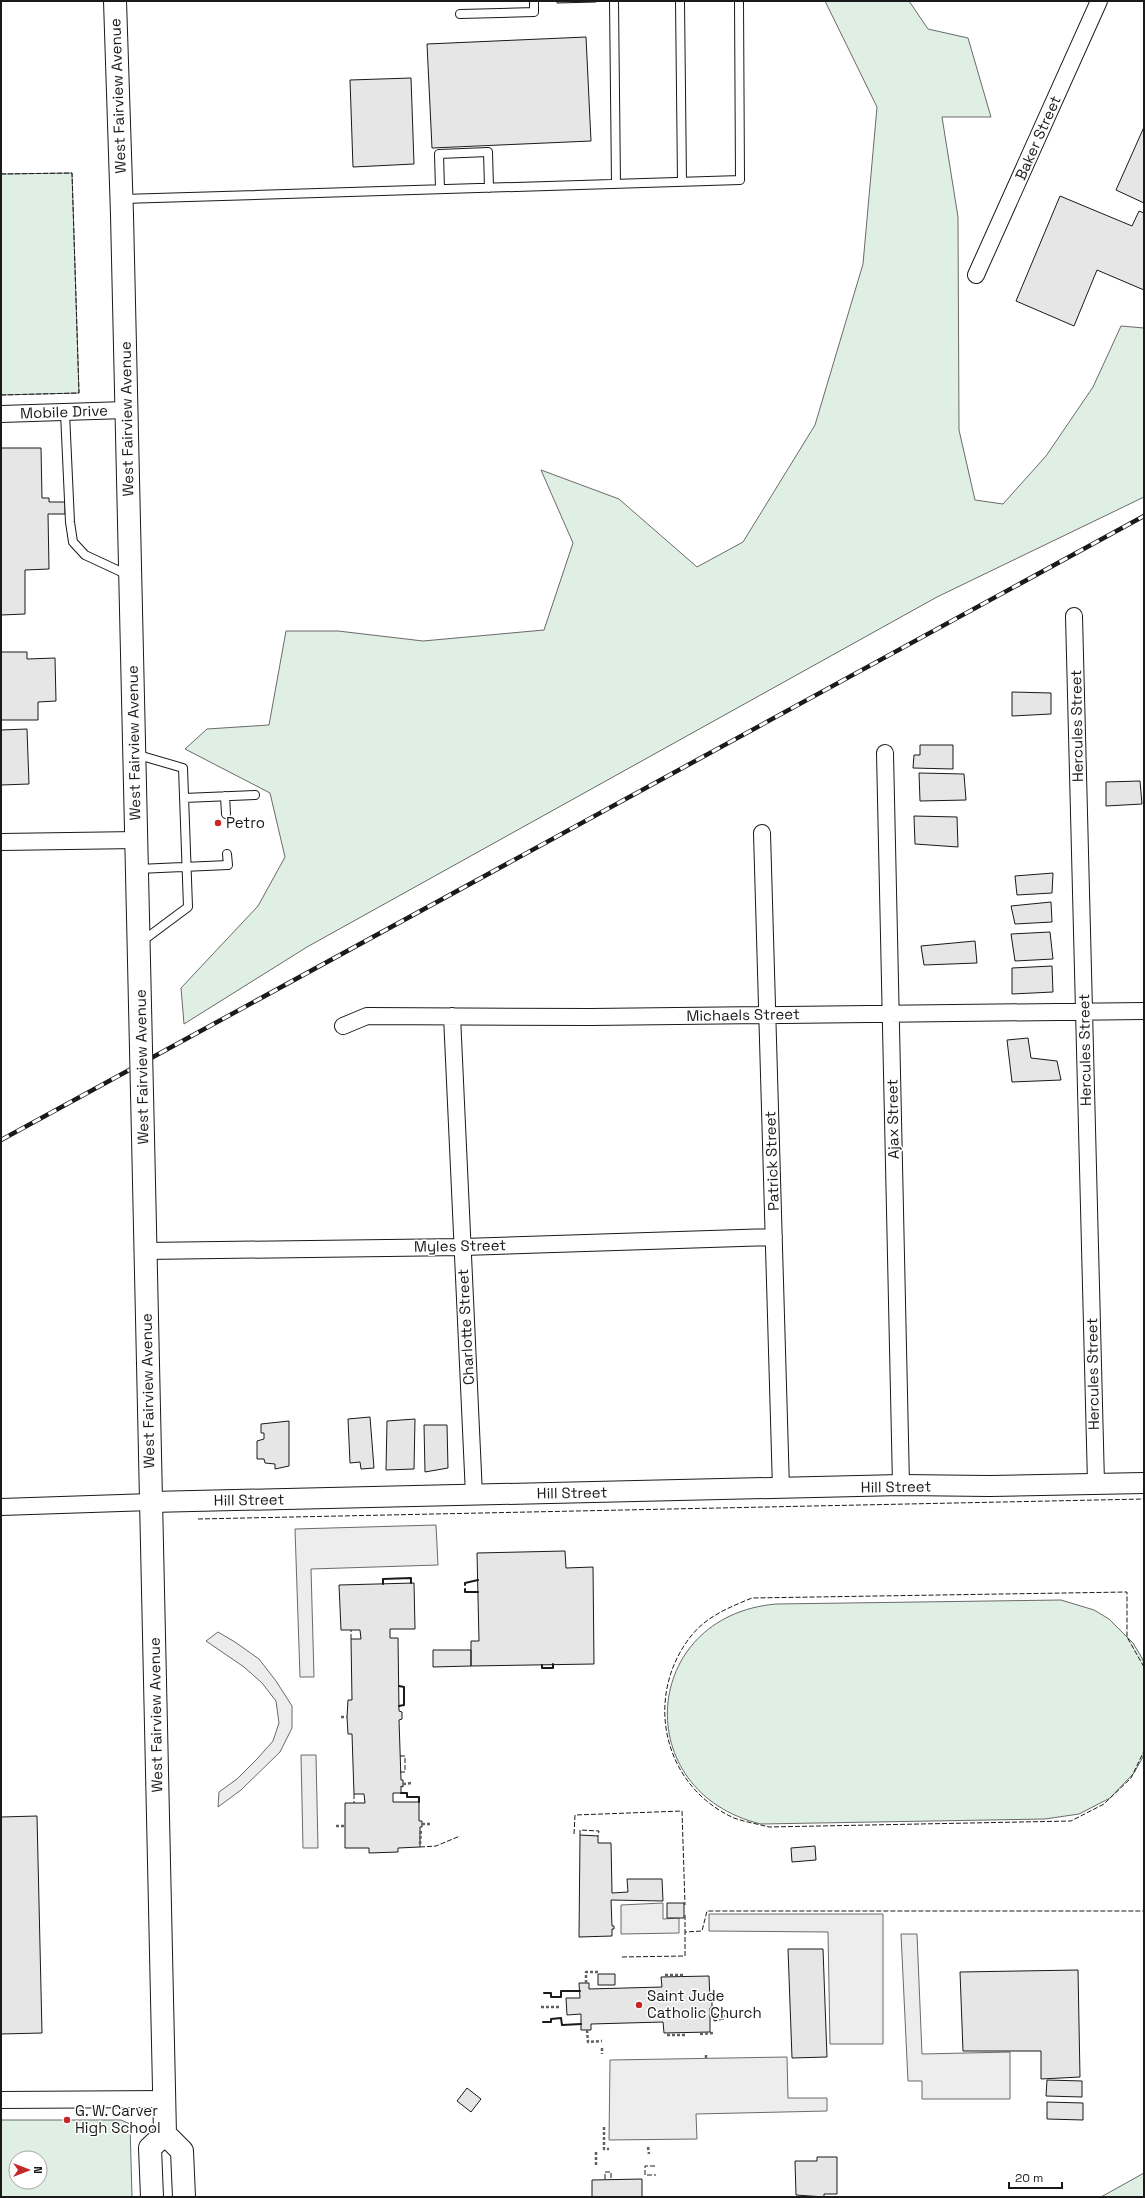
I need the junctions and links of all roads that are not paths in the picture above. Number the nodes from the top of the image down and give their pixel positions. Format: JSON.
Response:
{"nodes":[{"id":1,"x":115,"y":1,"type":"edge"},
{"id":2,"x":534,"y":1,"type":"edge"},
{"id":3,"x":614,"y":1,"type":"edge"},
{"id":4,"x":680,"y":1,"type":"edge"},
{"id":5,"x":739,"y":1,"type":"edge"},
{"id":6,"x":1099,"y":1,"type":"edge"},
{"id":7,"x":460,"y":14,"type":"dead end"},
{"id":8,"x":682,"y":182,"type":"junction"},
{"id":9,"x":616,"y":184,"type":"junction"},
{"id":10,"x":489,"y":188,"type":"junction"},
{"id":11,"x":440,"y":189,"type":"junction"},
{"id":12,"x":122,"y":199,"type":"junction"},
{"id":13,"x":976,"y":275,"type":"dead end"},
{"id":14,"x":126,"y":410,"type":"junction"},
{"id":15,"x":65,"y":413,"type":"junction"},
{"id":16,"x":1,"y":414,"type":"edge"},
{"id":17,"x":130,"y":576,"type":"junction"},
{"id":18,"x":1074,"y":616,"type":"dead end"},
{"id":19,"x":135,"y":754,"type":"junction"},
{"id":20,"x":885,"y":754,"type":"dead end"},
{"id":21,"x":255,"y":795,"type":"dead end"},
{"id":22,"x":226,"y":796,"type":"junction"},
{"id":23,"x":184,"y":798,"type":"junction"},
{"id":24,"x":226,"y":814,"type":"dead end"},
{"id":25,"x":762,"y":833,"type":"dead end"},
{"id":26,"x":137,"y":840,"type":"junction"},
{"id":27,"x":1,"y":842,"type":"edge"},
{"id":28,"x":227,"y":854,"type":"dead end"},
{"id":29,"x":187,"y":866,"type":"junction"},
{"id":30,"x":137,"y":869,"type":"junction"},
{"id":31,"x":139,"y":944,"type":"junction"},
{"id":32,"x":1144,"y":1011,"type":"edge"},
{"id":33,"x":1084,"y":1012,"type":"junction"},
{"id":34,"x":891,"y":1014,"type":"junction"},
{"id":35,"x":768,"y":1015,"type":"junction"},
{"id":36,"x":452,"y":1016,"type":"junction"},
{"id":37,"x":343,"y":1026,"type":"dead end"},
{"id":38,"x":774,"y":1238,"type":"junction"},
{"id":39,"x":463,"y":1247,"type":"junction"},
{"id":40,"x":146,"y":1251,"type":"junction"},
{"id":41,"x":1096,"y":1483,"type":"junction"},
{"id":42,"x":1144,"y":1483,"type":"edge"},
{"id":43,"x":901,"y":1485,"type":"junction"},
{"id":44,"x":781,"y":1489,"type":"junction"},
{"id":45,"x":474,"y":1495,"type":"junction"},
{"id":46,"x":151,"y":1502,"type":"junction"},
{"id":47,"x":1,"y":1507,"type":"edge"},
{"id":48,"x":164,"y":2099,"type":"junction"},
{"id":49,"x":1,"y":2100,"type":"edge"},
{"id":50,"x":165,"y":2134,"type":"junction"},
{"id":51,"x":152,"y":2197,"type":"edge"},
{"id":52,"x":184,"y":2197,"type":"edge"}],
"edges":[{"from":1,"to":12,"type":"main road","name":"West Fairview Avenue"},
{"from":2,"to":7,"type":"lane"},
{"from":3,"to":9,"type":"lane"},
{"from":4,"to":8,"type":"lane"},
{"from":5,"to":8,"type":"lane"},
{"from":6,"to":13,"type":"street","name":"Baker Street"},
{"from":8,"to":9,"type":"lane"},
{"from":9,"to":10,"type":"lane"},
{"from":10,"to":11,"type":"lane"},
{"from":10,"to":11,"type":"lane"},
{"from":11,"to":12,"type":"lane"},
{"from":12,"to":14,"type":"main road","name":"West Fairview Avenue"},
{"from":14,"to":15,"type":"street","name":"Mobile Drive"},
{"from":14,"to":17,"type":"main road","name":"West Fairview Avenue"},
{"from":15,"to":16,"type":"street","name":"Mobile Drive"},
{"from":15,"to":17,"type":"lane"},
{"from":17,"to":19,"type":"main road","name":"West Fairview Avenue"},
{"from":18,"to":33,"type":"street","name":"Hercules Street"},
{"from":19,"to":23,"type":"lane"},
{"from":19,"to":26,"type":"main road","name":"West Fairview Avenue"},
{"from":20,"to":34,"type":"street","name":"Ajax Street"},
{"from":21,"to":22,"type":"lane"},
{"from":22,"to":23,"type":"lane"},
{"from":22,"to":24,"type":"lane"},
{"from":23,"to":29,"type":"lane"},
{"from":25,"to":35,"type":"street","name":"Patrick Street"},
{"from":26,"to":27,"type":"street"},
{"from":26,"to":30,"type":"main road","name":"West Fairview Avenue"},
{"from":28,"to":29,"type":"lane"},
{"from":29,"to":30,"type":"lane"},
{"from":29,"to":31,"type":"lane"},
{"from":30,"to":31,"type":"main road","name":"West Fairview Avenue"},
{"from":31,"to":40,"type":"main road","name":"West Fairview Avenue","bridge":true},
{"from":32,"to":33,"type":"street","name":"Michaels Street"},
{"from":33,"to":34,"type":"street","name":"Michaels Street"},
{"from":33,"to":41,"type":"street","name":"Hercules Street"},
{"from":34,"to":35,"type":"street","name":"Michaels Street"},
{"from":34,"to":43,"type":"street","name":"Ajax Street"},
{"from":35,"to":36,"type":"street","name":"Michaels Street"},
{"from":35,"to":38,"type":"street","name":"Patrick Street"},
{"from":36,"to":37,"type":"street","name":"Michaels Street"},
{"from":36,"to":39,"type":"street","name":"Charlotte Street"},
{"from":38,"to":39,"type":"street","name":"Myles Street"},
{"from":38,"to":44,"type":"street","name":"Patrick Street"},
{"from":39,"to":40,"type":"street","name":"Myles Street"},
{"from":39,"to":45,"type":"street","name":"Charlotte Street"},
{"from":40,"to":46,"type":"main road","name":"West Fairview Avenue"},
{"from":41,"to":42,"type":"street","name":"Hill Street"},
{"from":41,"to":43,"type":"street","name":"Hill Street"},
{"from":43,"to":44,"type":"street","name":"Hill Street"},
{"from":44,"to":45,"type":"street","name":"Hill Street"},
{"from":45,"to":46,"type":"street","name":"Hill Street"},
{"from":46,"to":47,"type":"street","name":"Hill Street"},
{"from":46,"to":48,"type":"main road","name":"West Fairview Avenue"},
{"from":48,"to":49,"type":"street"},
{"from":48,"to":50,"type":"main road","name":"West Fairview Avenue"},
{"from":50,"to":51,"type":"main road"},
{"from":50,"to":52,"type":"main road"}]}
